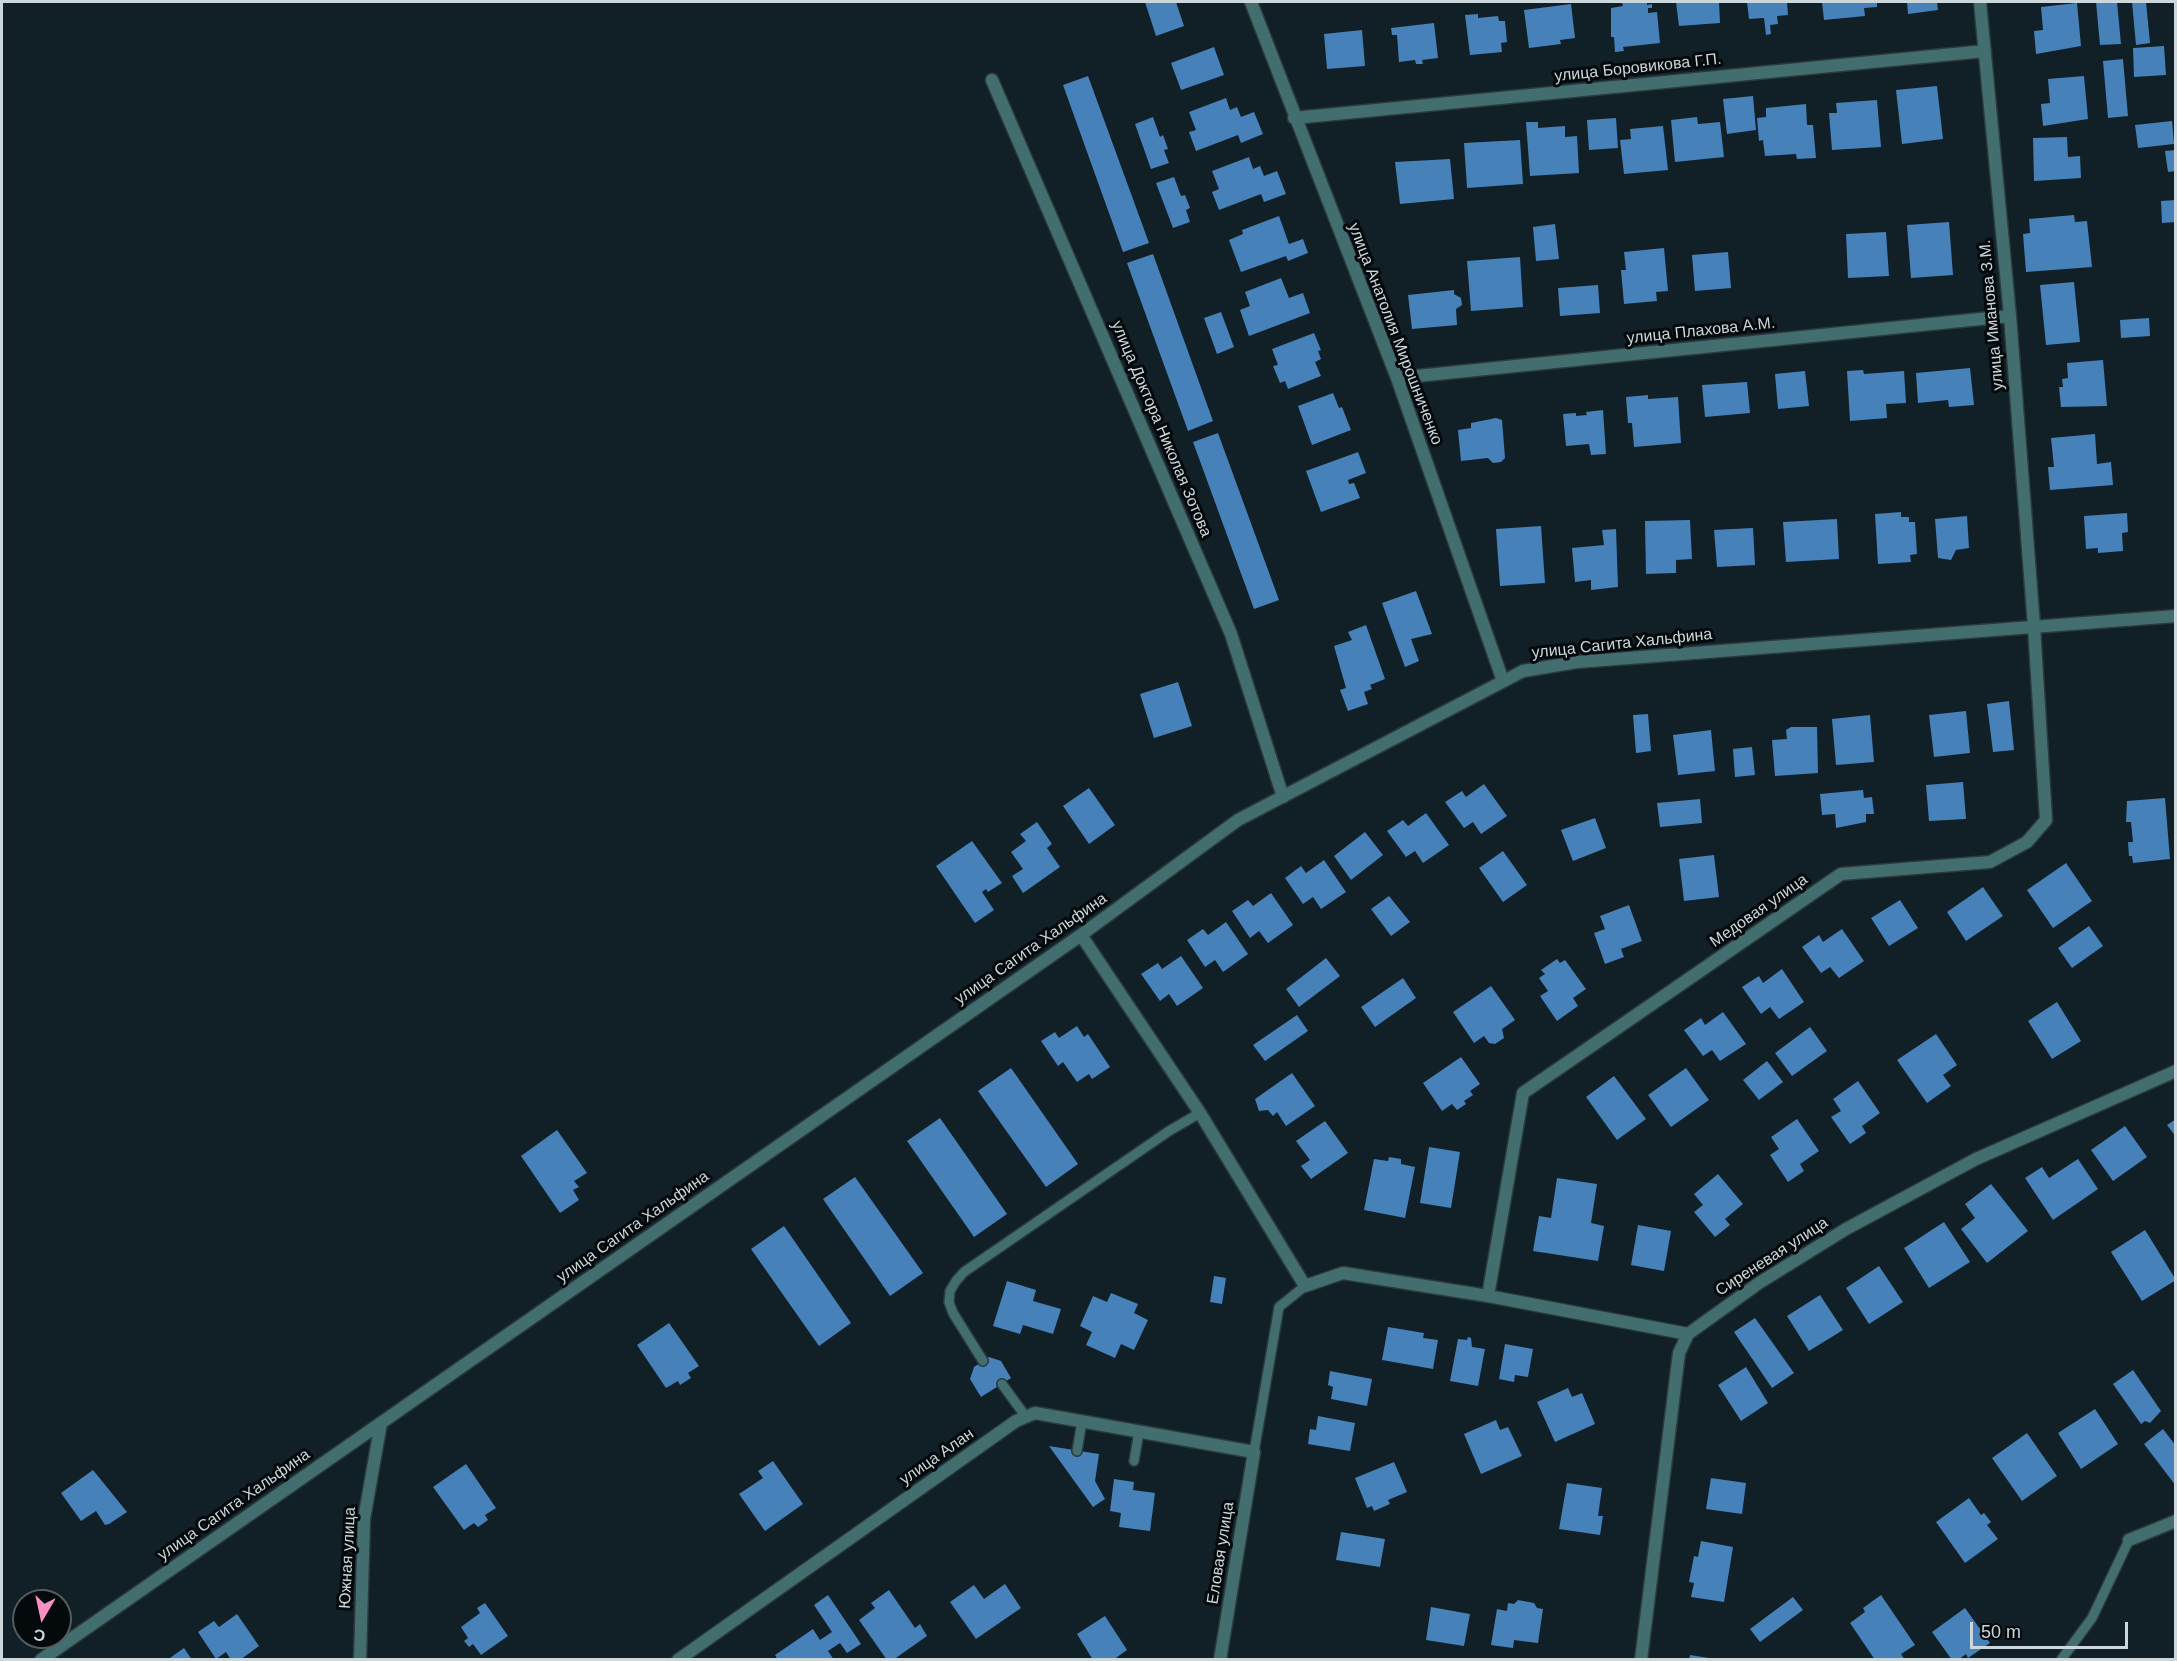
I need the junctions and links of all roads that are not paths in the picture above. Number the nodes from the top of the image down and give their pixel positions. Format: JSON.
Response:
{"nodes":[{"id":1,"x":1251,"y":2,"type":"edge"},
{"id":2,"x":1980,"y":2,"type":"edge"},
{"id":3,"x":1985,"y":51,"type":"junction"},
{"id":4,"x":992,"y":80,"type":"dead end"},
{"id":5,"x":1294,"y":118,"type":"junction"},
{"id":6,"x":2010,"y":316,"type":"junction"},
{"id":7,"x":1396,"y":378,"type":"junction"},
{"id":8,"x":2175,"y":616,"type":"edge"},
{"id":9,"x":2034,"y":626,"type":"junction"},
{"id":10,"x":1503,"y":681,"type":"junction"},
{"id":11,"x":1283,"y":797,"type":"junction"},
{"id":12,"x":1081,"y":935,"type":"junction"},
{"id":13,"x":2175,"y":1071,"type":"edge"},
{"id":14,"x":1200,"y":1113,"type":"junction"},
{"id":15,"x":1305,"y":1286,"type":"junction"},
{"id":16,"x":1488,"y":1296,"type":"junction"},
{"id":17,"x":1688,"y":1334,"type":"junction"},
{"id":18,"x":983,"y":1361,"type":"dead end"},
{"id":19,"x":1002,"y":1384,"type":"dead end"},
{"id":20,"x":1026,"y":1417,"type":"junction"},
{"id":21,"x":1082,"y":1422,"type":"junction"},
{"id":22,"x":381,"y":1423,"type":"junction"},
{"id":23,"x":1139,"y":1432,"type":"junction"},
{"id":24,"x":1077,"y":1451,"type":"dead end"},
{"id":25,"x":1254,"y":1452,"type":"junction"},
{"id":26,"x":1134,"y":1461,"type":"dead end"},
{"id":27,"x":2175,"y":1521,"type":"edge"},
{"id":28,"x":2129,"y":1540,"type":"joint"},
{"id":29,"x":40,"y":1659,"type":"edge"},
{"id":30,"x":360,"y":1659,"type":"edge"},
{"id":31,"x":678,"y":1659,"type":"edge"},
{"id":32,"x":1220,"y":1659,"type":"edge"},
{"id":33,"x":1641,"y":1659,"type":"edge"},
{"id":34,"x":2061,"y":1659,"type":"edge"}],
"edges":[{"from":1,"to":5,"type":"street","name":"улица Анатолия Мирошниченко"},
{"from":2,"to":3,"type":"street","name":"улица Иманова З.М."},
{"from":3,"to":5,"type":"street","name":"улица Боровикова Г.П."},
{"from":3,"to":6,"type":"street","name":"улица Иманова З.М."},
{"from":4,"to":11,"type":"street","name":"улица Доктора Николая Зотова"},
{"from":5,"to":7,"type":"street","name":"улица Анатолия Мирошниченко"},
{"from":6,"to":7,"type":"street","name":"улица Плахова А.М."},
{"from":6,"to":9,"type":"street","name":"улица Иманова З.М."},
{"from":7,"to":10,"type":"street","name":"улица Анатолия Мирошниченко"},
{"from":8,"to":9,"type":"street","name":"улица Сагита Хальфина"},
{"from":9,"to":10,"type":"street","name":"улица Сагита Хальфина"},
{"from":9,"to":16,"type":"street","name":"Медовая улица"},
{"from":10,"to":11,"type":"street","name":"улица Сагита Хальфина"},
{"from":11,"to":12,"type":"street","name":"улица Сагита Хальфина"},
{"from":12,"to":14,"type":"street"},
{"from":12,"to":22,"type":"street","name":"улица Сагита Хальфина"},
{"from":13,"to":17,"type":"street","name":"Сиреневая улица"},
{"from":14,"to":15,"type":"street"},
{"from":14,"to":18,"type":"lane"},
{"from":15,"to":16,"type":"street"},
{"from":15,"to":25,"type":"lane"},
{"from":16,"to":17,"type":"street"},
{"from":17,"to":33,"type":"street"},
{"from":19,"to":20,"type":"lane"},
{"from":20,"to":21,"type":"street","name":"улица Алан"},
{"from":20,"to":31,"type":"street","name":"улица Алан"},
{"from":21,"to":23,"type":"street","name":"улица Алан"},
{"from":21,"to":24,"type":"lane"},
{"from":22,"to":29,"type":"street","name":"улица Сагита Хальфина"},
{"from":22,"to":30,"type":"street","name":"Южная улица"},
{"from":23,"to":25,"type":"street","name":"улица Алан"},
{"from":23,"to":26,"type":"lane"},
{"from":25,"to":32,"type":"street","name":"Еловая улица"},
{"from":27,"to":28,"type":"street"},
{"from":28,"to":34,"type":"lane"}]}
